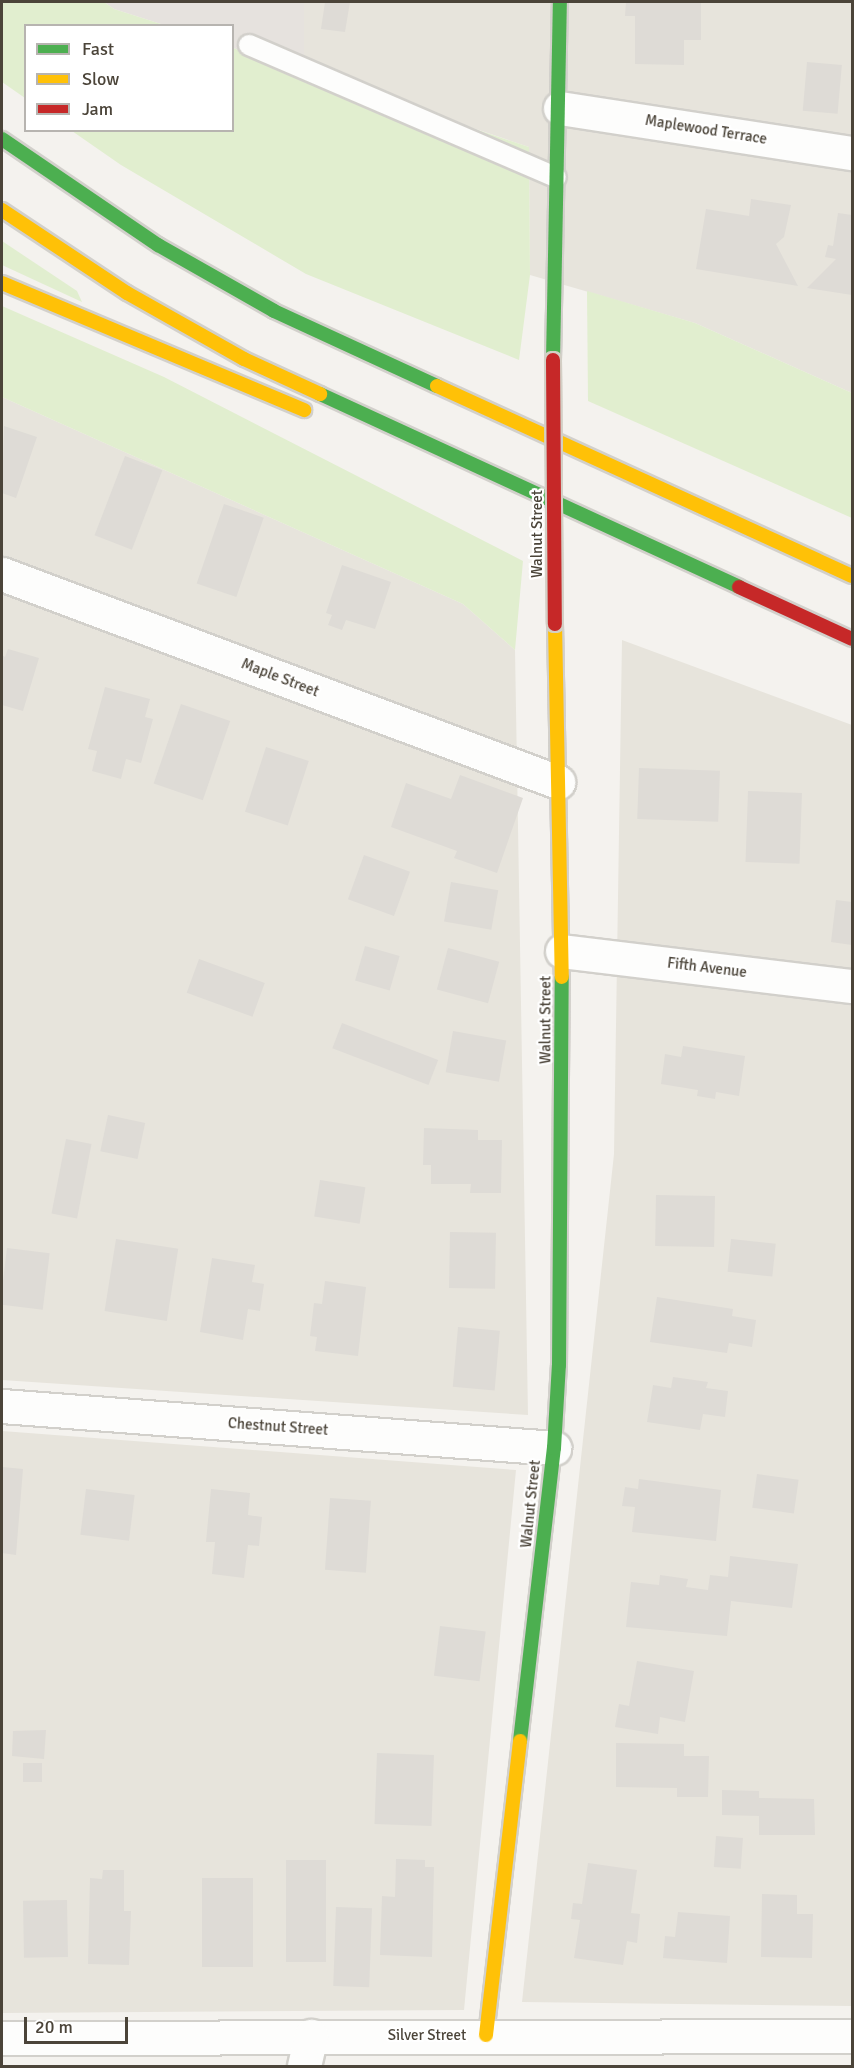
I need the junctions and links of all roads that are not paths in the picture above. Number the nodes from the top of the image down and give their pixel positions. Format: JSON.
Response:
{"nodes":[{"id":1,"x":560,"y":2,"type":"edge"},
{"id":2,"x":249,"y":45,"type":"dead end"},
{"id":3,"x":560,"y":108,"type":"junction"},
{"id":4,"x":2,"y":139,"type":"edge"},
{"id":5,"x":852,"y":153,"type":"edge"},
{"id":6,"x":556,"y":177,"type":"junction"},
{"id":7,"x":2,"y":210,"type":"edge"},
{"id":8,"x":2,"y":283,"type":"edge"},
{"id":9,"x":321,"y":417,"type":"dead end"},
{"id":10,"x":399,"y":448,"type":"dead end"},
{"id":11,"x":632,"y":539,"type":"junction"},
{"id":12,"x":2,"y":574,"type":"edge"},
{"id":13,"x":852,"y":576,"type":"edge"},
{"id":14,"x":852,"y":639,"type":"edge"},
{"id":15,"x":558,"y":782,"type":"junction"},
{"id":16,"x":562,"y":951,"type":"junction"},
{"id":17,"x":852,"y":986,"type":"edge"},
{"id":18,"x":2,"y":1406,"type":"edge"},
{"id":19,"x":554,"y":1448,"type":"junction"},
{"id":20,"x":486,"y":2035,"type":"junction"},
{"id":21,"x":852,"y":2036,"type":"edge"},
{"id":22,"x":2,"y":2038,"type":"edge"},
{"id":23,"x":307,"y":2051,"type":"edge"}],
"edges":[{"from":1,"to":3,"type":"main road","name":"Walnut Street"},
{"from":2,"to":6,"type":"lane"},
{"from":3,"to":5,"type":"street","name":"Maplewood Terrace"},
{"from":3,"to":6,"type":"main road","name":"Walnut Street"},
{"from":4,"to":13,"type":"main road"},
{"from":6,"to":15,"type":"main road","name":"Walnut Street","bridge":true},
{"from":7,"to":11,"type":"main road"},
{"from":8,"to":9,"type":"main road"},
{"from":10,"to":11,"type":"main road"},
{"from":11,"to":14,"type":"main road"},
{"from":12,"to":15,"type":"street","name":"Maple Street"},
{"from":15,"to":16,"type":"main road","name":"Walnut Street"},
{"from":16,"to":17,"type":"street","name":"Fifth Avenue"},
{"from":16,"to":19,"type":"main road","name":"Walnut Street"},
{"from":18,"to":19,"type":"street","name":"Chestnut Street"},
{"from":19,"to":20,"type":"main road","name":"Walnut Street"},
{"from":20,"to":21,"type":"street","name":"Silver Street"},
{"from":20,"to":23,"type":"street","name":"Silver Street"},
{"from":22,"to":23,"type":"street","name":"Silver Street"}]}
